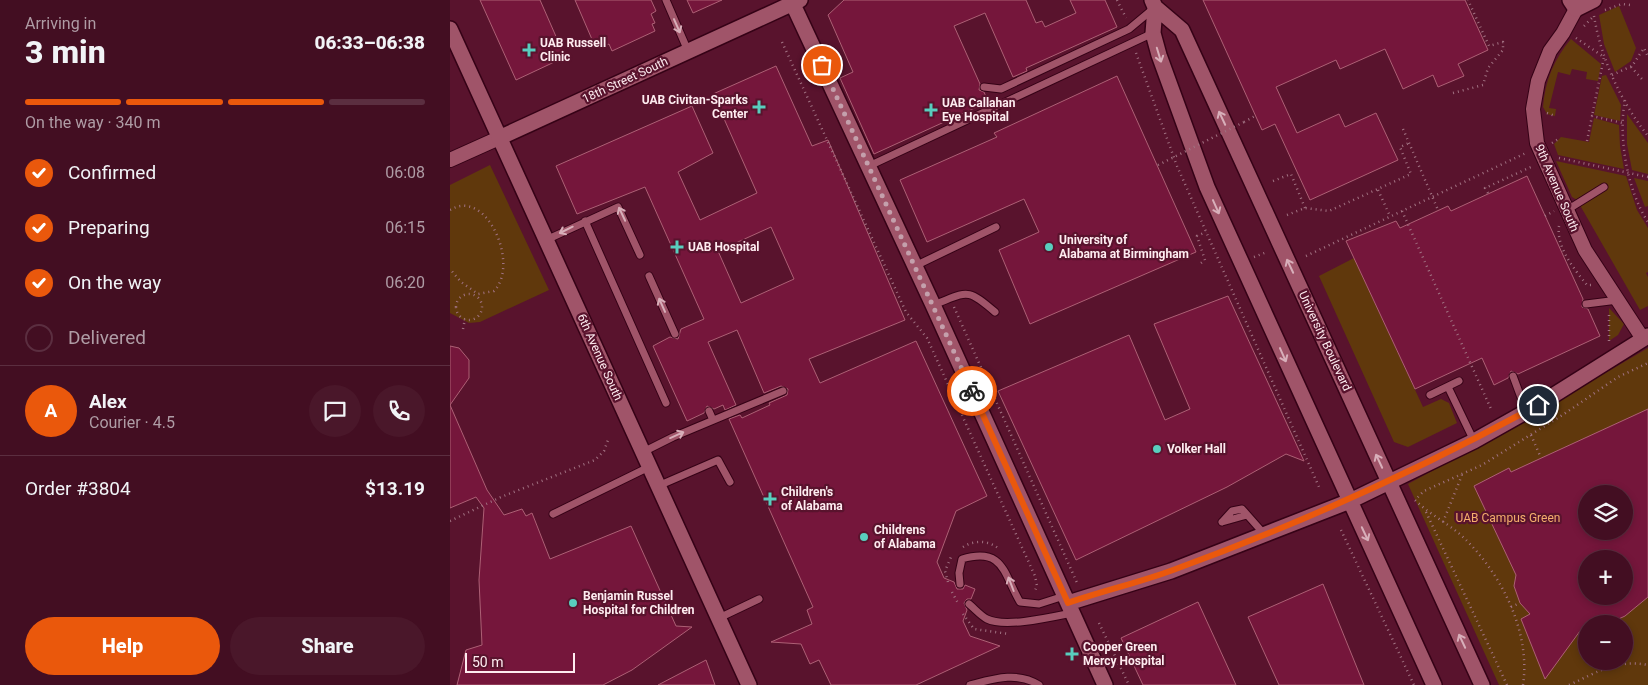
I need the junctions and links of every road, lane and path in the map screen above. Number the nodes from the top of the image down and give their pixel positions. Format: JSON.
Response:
{"nodes":[{"id":1,"x":666,"y":0,"type":"edge"},
{"id":2,"x":1117,"y":0,"type":"edge"},
{"id":3,"x":1468,"y":0,"type":"edge"},
{"id":4,"x":1594,"y":0,"type":"edge"},
{"id":5,"x":795,"y":1,"type":"edge"},
{"id":6,"x":1153,"y":3,"type":"edge"},
{"id":7,"x":1573,"y":4,"type":"edge"},
{"id":8,"x":1630,"y":6,"type":"dead end"},
{"id":9,"x":1594,"y":16,"type":"junction"},
{"id":10,"x":1126,"y":19,"type":"dead end"},
{"id":11,"x":450,"y":29,"type":"edge"},
{"id":12,"x":1580,"y":30,"type":"dead end"},
{"id":13,"x":1153,"y":33,"type":"junction"},
{"id":14,"x":1573,"y":36,"type":"dead end"},
{"id":15,"x":782,"y":42,"type":"dead end"},
{"id":16,"x":688,"y":51,"type":"junction"},
{"id":17,"x":1135,"y":51,"type":"dead end"},
{"id":18,"x":1604,"y":57,"type":"junction"},
{"id":19,"x":1648,"y":57,"type":"edge"},
{"id":20,"x":1631,"y":66,"type":"junction"},
{"id":21,"x":1612,"y":75,"type":"junction"},
{"id":22,"x":1642,"y":79,"type":"dead end"},
{"id":23,"x":984,"y":87,"type":"dead end"},
{"id":24,"x":1453,"y":93,"type":"dead end"},
{"id":25,"x":1625,"y":100,"type":"junction"},
{"id":26,"x":1255,"y":116,"type":"dead end"},
{"id":27,"x":1592,"y":116,"type":"junction"},
{"id":28,"x":1623,"y":123,"type":"junction"},
{"id":29,"x":1403,"y":129,"type":"dead end"},
{"id":30,"x":1648,"y":136,"type":"edge"},
{"id":31,"x":499,"y":138,"type":"junction"},
{"id":32,"x":1560,"y":138,"type":"dead end"},
{"id":33,"x":1587,"y":141,"type":"dead end"},
{"id":34,"x":1409,"y":143,"type":"junction"},
{"id":35,"x":1552,"y":146,"type":"dead end"},
{"id":36,"x":1530,"y":154,"type":"dead end"},
{"id":37,"x":1556,"y":158,"type":"dead end"},
{"id":38,"x":450,"y":160,"type":"edge"},
{"id":39,"x":1532,"y":160,"type":"dead end"},
{"id":40,"x":1158,"y":165,"type":"dead end"},
{"id":41,"x":869,"y":166,"type":"junction"},
{"id":42,"x":1534,"y":166,"type":"junction"},
{"id":43,"x":1628,"y":173,"type":"junction"},
{"id":44,"x":1538,"y":174,"type":"dead end"},
{"id":45,"x":1648,"y":177,"type":"edge"},
{"id":46,"x":1273,"y":181,"type":"dead end"},
{"id":47,"x":1604,"y":187,"type":"dead end"},
{"id":48,"x":1378,"y":190,"type":"junction"},
{"id":49,"x":1488,"y":193,"type":"dead end"},
{"id":50,"x":1432,"y":196,"type":"junction"},
{"id":51,"x":1305,"y":208,"type":"junction"},
{"id":52,"x":1648,"y":209,"type":"edge"},
{"id":53,"x":450,"y":210,"type":"edge"},
{"id":54,"x":1438,"y":210,"type":"dead end"},
{"id":55,"x":1566,"y":210,"type":"junction"},
{"id":56,"x":1402,"y":211,"type":"junction"},
{"id":57,"x":1643,"y":211,"type":"junction"},
{"id":58,"x":1287,"y":215,"type":"dead end"},
{"id":59,"x":1390,"y":216,"type":"junction"},
{"id":60,"x":585,"y":221,"type":"junction"},
{"id":61,"x":1648,"y":222,"type":"edge"},
{"id":62,"x":996,"y":227,"type":"dead end"},
{"id":63,"x":1206,"y":232,"type":"junction"},
{"id":64,"x":546,"y":240,"type":"junction"},
{"id":65,"x":1272,"y":250,"type":"dead end"},
{"id":66,"x":640,"y":255,"type":"dead end"},
{"id":67,"x":1306,"y":256,"type":"dead end"},
{"id":68,"x":1250,"y":259,"type":"dead end"},
{"id":69,"x":1201,"y":263,"type":"dead end"},
{"id":70,"x":915,"y":266,"type":"junction"},
{"id":71,"x":450,"y":269,"type":"edge"},
{"id":72,"x":649,"y":276,"type":"dead end"},
{"id":73,"x":473,"y":293,"type":"junction"},
{"id":74,"x":950,"y":298,"type":"junction"},
{"id":75,"x":1618,"y":300,"type":"junction"},
{"id":76,"x":1586,"y":304,"type":"dead end"},
{"id":77,"x":933,"y":305,"type":"junction"},
{"id":78,"x":995,"y":312,"type":"dead end"},
{"id":79,"x":465,"y":320,"type":"junction"},
{"id":80,"x":463,"y":329,"type":"dead end"},
{"id":81,"x":675,"y":334,"type":"dead end"},
{"id":82,"x":1646,"y":338,"type":"edge"},
{"id":83,"x":1648,"y":363,"type":"edge"},
{"id":84,"x":1513,"y":376,"type":"dead end"},
{"id":85,"x":1459,"y":381,"type":"dead end"},
{"id":86,"x":1448,"y":386,"type":"junction"},
{"id":87,"x":783,"y":391,"type":"dead end"},
{"id":88,"x":1430,"y":395,"type":"dead end"},
{"id":89,"x":666,"y":403,"type":"dead end"},
{"id":90,"x":1491,"y":409,"type":"dead end"},
{"id":91,"x":709,"y":411,"type":"dead end"},
{"id":92,"x":1526,"y":412,"type":"junction"},
{"id":93,"x":713,"y":420,"type":"junction"},
{"id":94,"x":1531,"y":435,"type":"junction"},
{"id":95,"x":608,"y":440,"type":"dead end"},
{"id":96,"x":1474,"y":441,"type":"junction"},
{"id":97,"x":642,"y":452,"type":"junction"},
{"id":98,"x":1541,"y":458,"type":"dead end"},
{"id":99,"x":649,"y":467,"type":"junction"},
{"id":100,"x":1462,"y":475,"type":"junction"},
{"id":101,"x":730,"y":482,"type":"dead end"},
{"id":102,"x":1389,"y":482,"type":"junction"},
{"id":103,"x":658,"y":486,"type":"junction"},
{"id":104,"x":1319,"y":487,"type":"dead end"},
{"id":105,"x":1350,"y":501,"type":"junction"},
{"id":106,"x":1426,"y":511,"type":"junction"},
{"id":107,"x":552,"y":514,"type":"dead end"},
{"id":108,"x":1247,"y":515,"type":"dead end"},
{"id":109,"x":450,"y":521,"type":"edge"},
{"id":110,"x":1443,"y":522,"type":"junction"},
{"id":111,"x":1341,"y":530,"type":"dead end"},
{"id":112,"x":1265,"y":535,"type":"junction"},
{"id":113,"x":958,"y":550,"type":"dead end"},
{"id":114,"x":1005,"y":554,"type":"dead end"},
{"id":115,"x":951,"y":556,"type":"dead end"},
{"id":116,"x":960,"y":584,"type":"dead end"},
{"id":117,"x":1030,"y":594,"type":"dead end"},
{"id":118,"x":1083,"y":598,"type":"junction"},
{"id":119,"x":759,"y":599,"type":"dead end"},
{"id":120,"x":1520,"y":603,"type":"dead end"},
{"id":121,"x":970,"y":604,"type":"dead end"},
{"id":122,"x":1068,"y":604,"type":"junction"},
{"id":123,"x":1511,"y":607,"type":"junction"},
{"id":124,"x":719,"y":619,"type":"junction"},
{"id":125,"x":1099,"y":623,"type":"dead end"},
{"id":126,"x":1013,"y":634,"type":"dead end"},
{"id":127,"x":1648,"y":665,"type":"edge"},
{"id":128,"x":749,"y":685,"type":"edge"},
{"id":129,"x":970,"y":685,"type":"edge"},
{"id":130,"x":1039,"y":685,"type":"edge"},
{"id":131,"x":1105,"y":685,"type":"edge"},
{"id":132,"x":1129,"y":685,"type":"edge"},
{"id":133,"x":1414,"y":685,"type":"edge"},
{"id":134,"x":1434,"y":685,"type":"edge"},
{"id":135,"x":1482,"y":685,"type":"edge"},
{"id":136,"x":1507,"y":685,"type":"edge"},
{"id":137,"x":1523,"y":685,"type":"edge"},
{"id":138,"x":1569,"y":685,"type":"edge"}],
"edges":[{"from":1,"to":16,"type":"lane","one_way":true},
{"from":2,"to":10,"type":"path"},
{"from":3,"to":24,"type":"path"},
{"from":4,"to":7,"type":"main road"},
{"from":5,"to":16,"type":"main road","name":"18th Street South"},
{"from":5,"to":41,"type":"main road"},
{"from":6,"to":13,"type":"main road"},
{"from":6,"to":23,"type":"lane"},
{"from":102,"to":6,"type":"main road","name":"University Boulevard","one_way":true},
{"from":7,"to":55,"type":"street","name":"9th Avenue South"},
{"from":8,"to":9,"type":"path"},
{"from":9,"to":12,"type":"path"},
{"from":9,"to":18,"type":"path"},
{"from":11,"to":31,"type":"main road","name":"6th Avenue South"},
{"from":13,"to":41,"type":"lane"},
{"from":13,"to":105,"type":"main road","one_way":true},
{"from":14,"to":18,"type":"path"},
{"from":15,"to":117,"type":"path"},
{"from":16,"to":31,"type":"main road","name":"18th Street South"},
{"from":17,"to":63,"type":"path"},
{"from":18,"to":21,"type":"path"},
{"from":18,"to":27,"type":"path"},
{"from":19,"to":20,"type":"path"},
{"from":20,"to":21,"type":"path"},
{"from":20,"to":22,"type":"path"},
{"from":21,"to":25,"type":"path"},
{"from":25,"to":28,"type":"path"},
{"from":25,"to":30,"type":"path"},
{"from":26,"to":40,"type":"path","bridge":true},
{"from":27,"to":28,"type":"path"},
{"from":27,"to":33,"type":"path"},
{"from":28,"to":43,"type":"path"},
{"from":29,"to":34,"type":"path"},
{"from":31,"to":38,"type":"street","name":"18th Street South"},
{"from":31,"to":64,"type":"main road","name":"6th Avenue South"},
{"from":32,"to":35,"type":"path"},
{"from":34,"to":48,"type":"path"},
{"from":34,"to":50,"type":"path"},
{"from":36,"to":50,"type":"path"},
{"from":37,"to":43,"type":"path"},
{"from":39,"to":42,"type":"path"},
{"from":41,"to":70,"type":"main road"},
{"from":42,"to":44,"type":"path"},
{"from":42,"to":49,"type":"path"},
{"from":43,"to":45,"type":"path"},
{"from":43,"to":57,"type":"path"},
{"from":46,"to":51,"type":"path"},
{"from":47,"to":55,"type":"lane"},
{"from":48,"to":51,"type":"path"},
{"from":48,"to":59,"type":"path"},
{"from":50,"to":54,"type":"path"},
{"from":50,"to":56,"type":"path"},
{"from":51,"to":58,"type":"path"},
{"from":52,"to":57,"type":"path"},
{"from":53,"to":73,"type":"path"},
{"from":55,"to":75,"type":"street","name":"9th Avenue South"},
{"from":56,"to":59,"type":"path"},
{"from":56,"to":90,"type":"path"},
{"from":57,"to":61,"type":"path"},
{"from":59,"to":67,"type":"path"},
{"from":60,"to":64,"type":"lane","one_way":true},
{"from":66,"to":60,"type":"lane","one_way":true},
{"from":60,"to":89,"type":"lane"},
{"from":62,"to":70,"type":"lane"},
{"from":63,"to":69,"type":"path"},
{"from":63,"to":104,"type":"path"},
{"from":64,"to":97,"type":"main road","name":"6th Avenue South"},
{"from":65,"to":68,"type":"path"},
{"from":70,"to":77,"type":"main road"},
{"from":71,"to":73,"type":"path"},
{"from":81,"to":72,"type":"lane","one_way":true},
{"from":73,"to":79,"type":"path"},
{"from":73,"to":79,"type":"path"},
{"from":74,"to":77,"type":"lane"},
{"from":74,"to":78,"type":"lane"},
{"from":74,"to":118,"type":"path"},
{"from":75,"to":76,"type":"lane"},
{"from":75,"to":82,"type":"street","name":"9th Avenue South"},
{"from":77,"to":122,"type":"main road"},
{"from":79,"to":80,"type":"path"},
{"from":82,"to":92,"type":"main road"},
{"from":83,"to":94,"type":"path"},
{"from":84,"to":92,"type":"lane"},
{"from":85,"to":86,"type":"lane"},
{"from":86,"to":88,"type":"lane"},
{"from":86,"to":96,"type":"lane"},
{"from":87,"to":93,"type":"lane"},
{"from":91,"to":93,"type":"lane"},
{"from":92,"to":96,"type":"main road"},
{"from":97,"to":93,"type":"lane","one_way":true},
{"from":94,"to":98,"type":"path"},
{"from":94,"to":100,"type":"path"},
{"from":95,"to":109,"type":"path"},
{"from":96,"to":102,"type":"main road"},
{"from":97,"to":99,"type":"main road","name":"6th Avenue South"},
{"from":99,"to":103,"type":"main road","name":"6th Avenue South"},
{"from":99,"to":107,"type":"lane"},
{"from":100,"to":106,"type":"path"},
{"from":100,"to":110,"type":"path"},
{"from":101,"to":103,"type":"lane"},
{"from":102,"to":105,"type":"main road"},
{"from":135,"to":102,"type":"main road","name":"University Boulevard","one_way":true},
{"from":103,"to":124,"type":"main road","name":"6th Avenue South"},
{"from":105,"to":112,"type":"main road"},
{"from":105,"to":134,"type":"main road","one_way":true},
{"from":106,"to":110,"type":"path"},
{"from":106,"to":136,"type":"path"},
{"from":108,"to":112,"type":"lane"},
{"from":110,"to":123,"type":"path"},
{"from":111,"to":133,"type":"path"},
{"from":112,"to":118,"type":"main road"},
{"from":113,"to":114,"type":"path"},
{"from":115,"to":126,"type":"path"},
{"from":122,"to":116,"type":"lane","one_way":true},
{"from":118,"to":122,"type":"main road"},
{"from":119,"to":124,"type":"lane"},
{"from":120,"to":123,"type":"path"},
{"from":121,"to":122,"type":"lane"},
{"from":122,"to":131,"type":"main road"},
{"from":123,"to":137,"type":"path"},
{"from":124,"to":128,"type":"main road","name":"6th Avenue South"},
{"from":125,"to":132,"type":"path"},
{"from":127,"to":138,"type":"path"},
{"from":129,"to":130,"type":"lane"}]}
